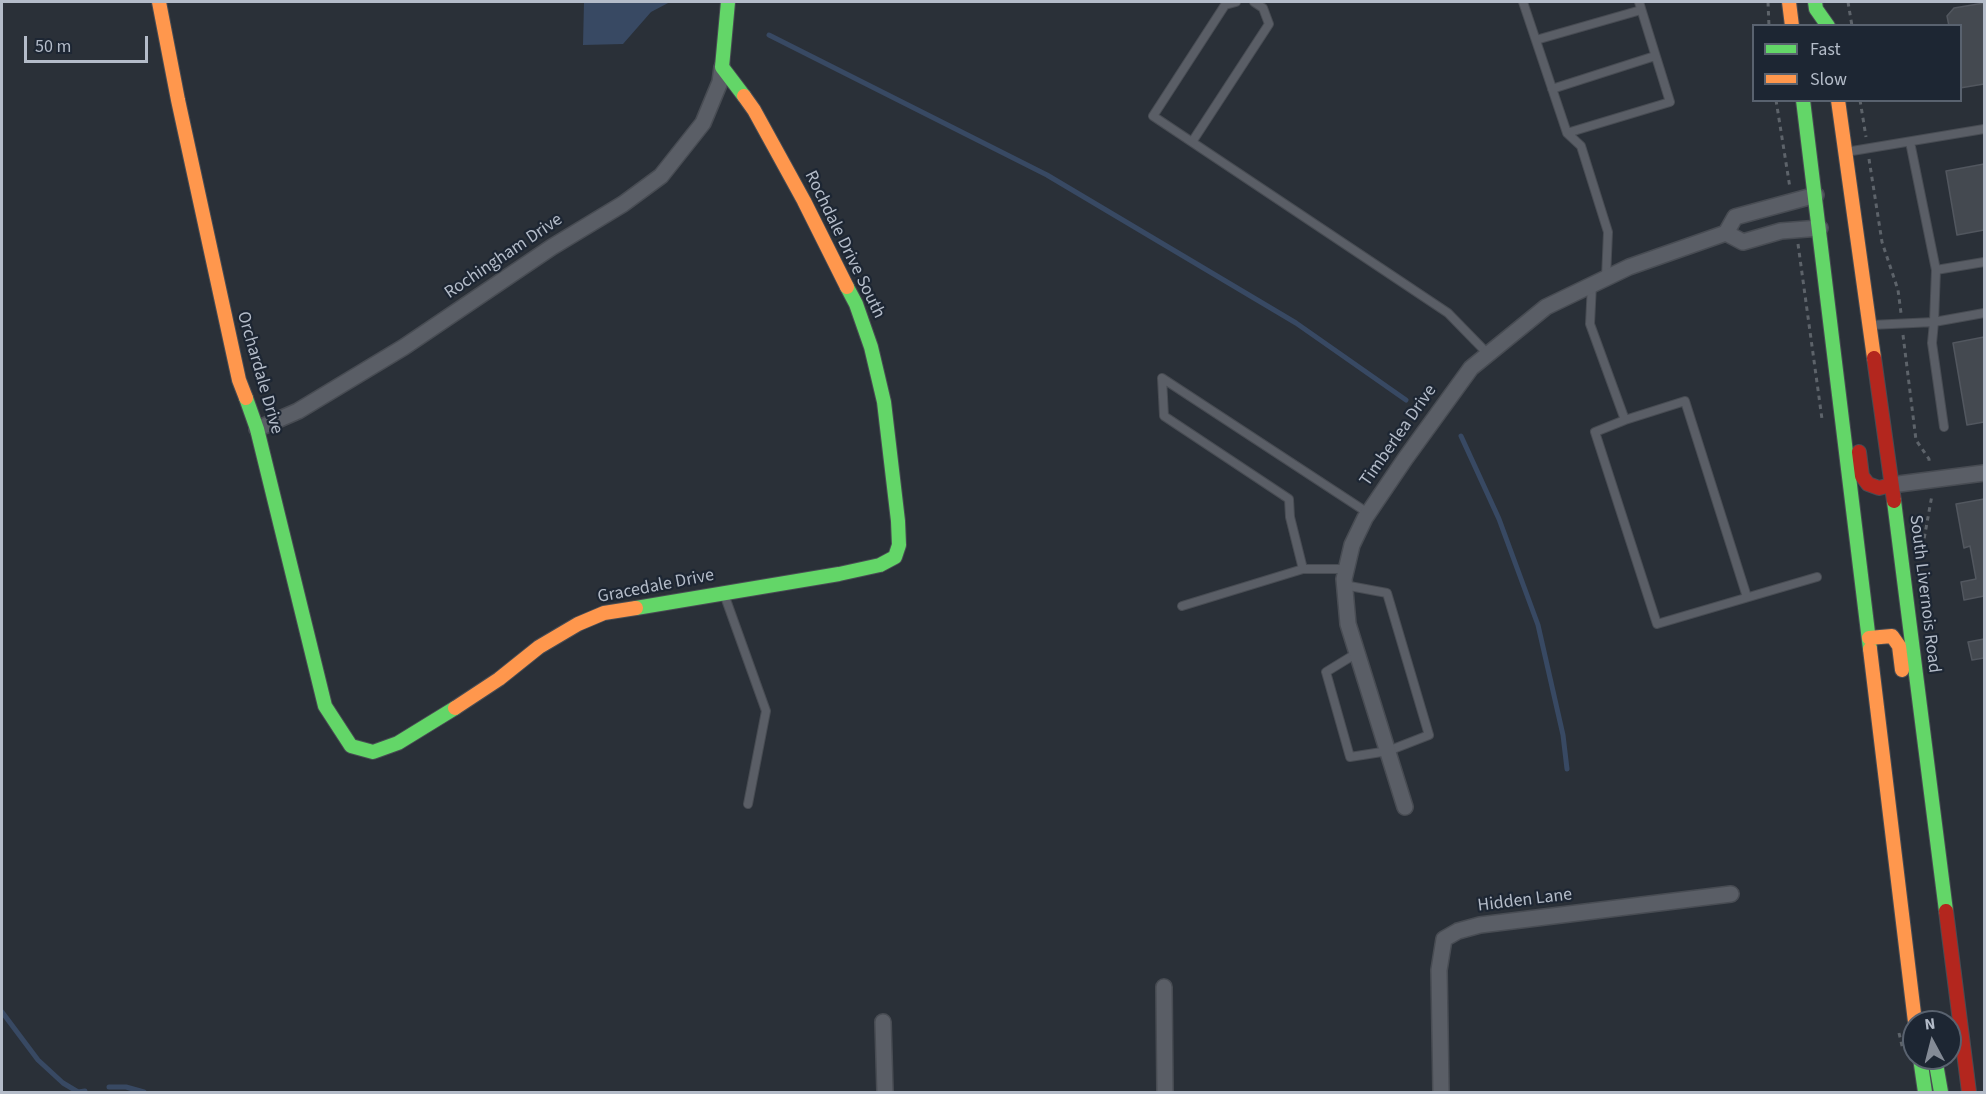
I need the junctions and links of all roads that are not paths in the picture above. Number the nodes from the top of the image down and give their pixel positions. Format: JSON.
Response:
{"nodes":[{"id":1,"x":159,"y":2,"type":"edge"},
{"id":2,"x":728,"y":2,"type":"edge"},
{"id":3,"x":1236,"y":2,"type":"edge"},
{"id":4,"x":1254,"y":2,"type":"edge"},
{"id":5,"x":1523,"y":2,"type":"edge"},
{"id":6,"x":1789,"y":2,"type":"edge"},
{"id":7,"x":1815,"y":2,"type":"edge"},
{"id":8,"x":1827,"y":2,"type":"edge"},
{"id":9,"x":1640,"y":6,"type":"edge"},
{"id":10,"x":1792,"y":24,"type":"edge"},
{"id":11,"x":1827,"y":24,"type":"edge"},
{"id":12,"x":1828,"y":24,"type":"edge"},
{"id":13,"x":1536,"y":40,"type":"junction"},
{"id":14,"x":1655,"y":56,"type":"junction"},
{"id":15,"x":722,"y":67,"type":"junction"},
{"id":16,"x":1552,"y":89,"type":"junction"},
{"id":17,"x":1805,"y":102,"type":"edge"},
{"id":18,"x":1838,"y":102,"type":"edge"},
{"id":19,"x":1816,"y":117,"type":"junction"},
{"id":20,"x":1984,"y":129,"type":"edge"},
{"id":21,"x":1567,"y":133,"type":"junction"},
{"id":22,"x":1192,"y":142,"type":"junction"},
{"id":23,"x":1910,"y":142,"type":"junction"},
{"id":24,"x":1840,"y":152,"type":"junction"},
{"id":25,"x":1816,"y":195,"type":"junction"},
{"id":26,"x":1820,"y":228,"type":"junction"},
{"id":27,"x":1726,"y":233,"type":"junction"},
{"id":28,"x":1984,"y":262,"type":"edge"},
{"id":29,"x":1936,"y":270,"type":"junction"},
{"id":30,"x":1826,"y":280,"type":"junction"},
{"id":31,"x":1599,"y":281,"type":"junction"},
{"id":32,"x":1984,"y":314,"type":"edge"},
{"id":33,"x":1935,"y":322,"type":"junction"},
{"id":34,"x":1869,"y":325,"type":"junction"},
{"id":35,"x":1488,"y":354,"type":"junction"},
{"id":36,"x":1625,"y":420,"type":"junction"},
{"id":37,"x":1944,"y":427,"type":"dead end"},
{"id":38,"x":257,"y":429,"type":"junction"},
{"id":39,"x":1984,"y":473,"type":"edge"},
{"id":40,"x":1892,"y":485,"type":"junction"},
{"id":41,"x":1368,"y":513,"type":"junction"},
{"id":42,"x":895,"y":557,"type":"joint"},
{"id":43,"x":1303,"y":568,"type":"junction"},
{"id":44,"x":1345,"y":577,"type":"junction"},
{"id":45,"x":1817,"y":577,"type":"dead end"},
{"id":46,"x":724,"y":593,"type":"junction"},
{"id":47,"x":1747,"y":597,"type":"junction"},
{"id":48,"x":1182,"y":606,"type":"dead end"},
{"id":49,"x":1869,"y":638,"type":"junction"},
{"id":50,"x":1357,"y":653,"type":"junction"},
{"id":51,"x":351,"y":746,"type":"joint"},
{"id":52,"x":1388,"y":751,"type":"junction"},
{"id":53,"x":1929,"y":776,"type":"junction"},
{"id":54,"x":748,"y":804,"type":"dead end"},
{"id":55,"x":1405,"y":807,"type":"dead end"},
{"id":56,"x":1731,"y":894,"type":"dead end"},
{"id":57,"x":1903,"y":921,"type":"junction"},
{"id":58,"x":1164,"y":987,"type":"dead end"},
{"id":59,"x":1913,"y":1010,"type":"edge"},
{"id":60,"x":1928,"y":1010,"type":"edge"},
{"id":61,"x":883,"y":1022,"type":"dead end"},
{"id":62,"x":1922,"y":1070,"type":"edge"},
{"id":63,"x":1937,"y":1070,"type":"edge"},
{"id":64,"x":885,"y":1092,"type":"edge"},
{"id":65,"x":1165,"y":1092,"type":"edge"},
{"id":66,"x":1441,"y":1092,"type":"edge"},
{"id":67,"x":1925,"y":1092,"type":"edge"},
{"id":68,"x":1941,"y":1092,"type":"edge"},
{"id":69,"x":1969,"y":1092,"type":"edge"}],
"edges":[{"from":1,"to":38,"type":"main road","name":"Orchardale Drive"},
{"from":2,"to":15,"type":"main road"},
{"from":3,"to":22,"type":"lane"},
{"from":4,"to":22,"type":"lane"},
{"from":5,"to":13,"type":"lane"},
{"from":6,"to":10,"type":"main road"},
{"from":7,"to":11,"type":"main road"},
{"from":8,"to":12,"type":"main road"},
{"from":9,"to":13,"type":"lane"},
{"from":9,"to":14,"type":"lane"},
{"from":13,"to":16,"type":"lane"},
{"from":14,"to":16,"type":"lane"},
{"from":14,"to":21,"type":"lane"},
{"from":15,"to":38,"type":"street","name":"Rochingham Drive"},
{"from":15,"to":42,"type":"main road","name":"Rochdale Drive South"},
{"from":16,"to":21,"type":"lane"},
{"from":17,"to":19,"type":"main road"},
{"from":18,"to":24,"type":"main road"},
{"from":19,"to":24,"type":"main road"},
{"from":19,"to":25,"type":"main road"},
{"from":20,"to":23,"type":"lane"},
{"from":21,"to":31,"type":"lane"},
{"from":22,"to":35,"type":"lane"},
{"from":23,"to":24,"type":"lane"},
{"from":23,"to":29,"type":"lane"},
{"from":24,"to":34,"type":"main road","name":"South Livernois Road"},
{"from":25,"to":26,"type":"main road"},
{"from":25,"to":27,"type":"street","name":"Timberlea Drive"},
{"from":26,"to":27,"type":"street"},
{"from":26,"to":30,"type":"main road"},
{"from":27,"to":31,"type":"street","name":"Timberlea Drive"},
{"from":28,"to":29,"type":"lane"},
{"from":29,"to":33,"type":"lane"},
{"from":30,"to":40,"type":"main road"},
{"from":30,"to":49,"type":"main road"},
{"from":31,"to":35,"type":"street","name":"Timberlea Drive"},
{"from":31,"to":36,"type":"lane"},
{"from":32,"to":33,"type":"lane"},
{"from":33,"to":34,"type":"lane"},
{"from":33,"to":37,"type":"lane"},
{"from":34,"to":40,"type":"main road","name":"South Livernois Road"},
{"from":35,"to":41,"type":"street","name":"Timberlea Drive"},
{"from":36,"to":47,"type":"lane"},
{"from":36,"to":47,"type":"lane"},
{"from":38,"to":51,"type":"main road","name":"Orchardale Drive"},
{"from":39,"to":40,"type":"street"},
{"from":40,"to":53,"type":"main road","name":"South Livernois Road"},
{"from":41,"to":43,"type":"lane"},
{"from":41,"to":44,"type":"street","name":"Timberlea Drive"},
{"from":42,"to":46,"type":"main road","name":"Gracedale Drive"},
{"from":43,"to":44,"type":"lane"},
{"from":43,"to":48,"type":"lane"},
{"from":44,"to":50,"type":"street","name":"Timberlea Drive"},
{"from":44,"to":52,"type":"lane"},
{"from":45,"to":47,"type":"lane"},
{"from":46,"to":51,"type":"main road","name":"Gracedale Drive"},
{"from":46,"to":54,"type":"lane"},
{"from":49,"to":53,"type":"main road"},
{"from":49,"to":57,"type":"main road"},
{"from":50,"to":52,"type":"street","name":"Timberlea Drive"},
{"from":50,"to":52,"type":"lane"},
{"from":52,"to":55,"type":"street","name":"Timberlea Drive"},
{"from":53,"to":69,"type":"main road","name":"South Livernois Road"},
{"from":56,"to":66,"type":"street","name":"Hidden Lane"},
{"from":57,"to":59,"type":"main road"},
{"from":57,"to":60,"type":"main road"},
{"from":58,"to":65,"type":"street"},
{"from":61,"to":64,"type":"street"},
{"from":62,"to":67,"type":"main road"},
{"from":63,"to":68,"type":"main road"}]}
